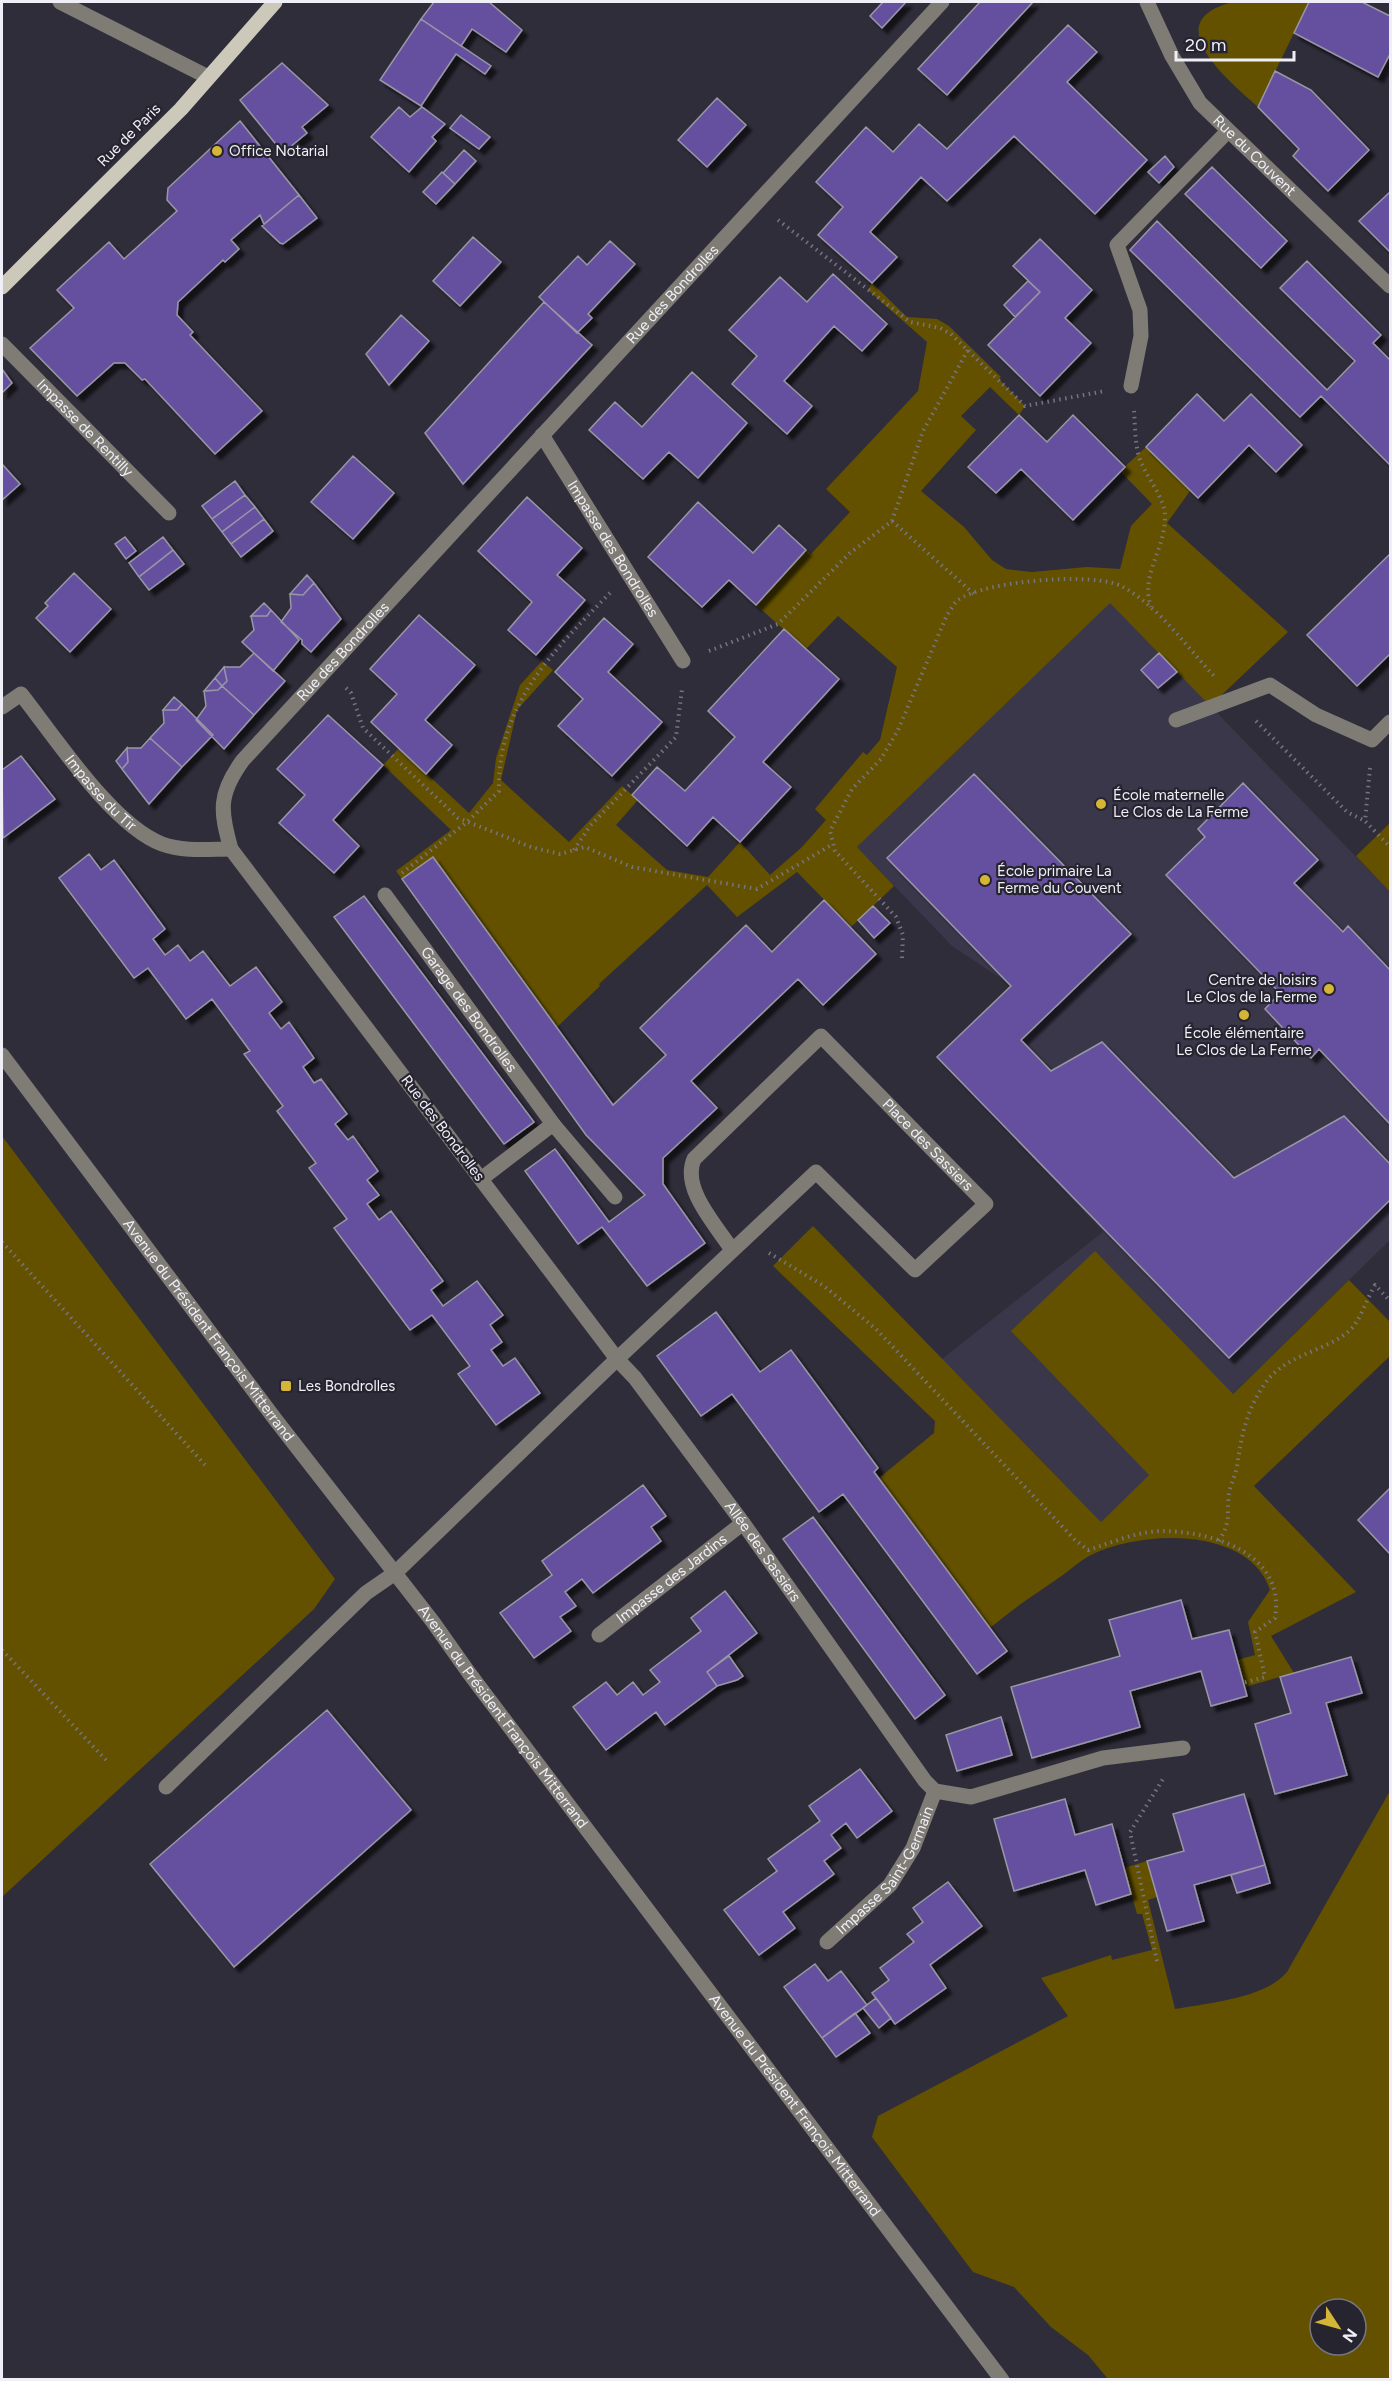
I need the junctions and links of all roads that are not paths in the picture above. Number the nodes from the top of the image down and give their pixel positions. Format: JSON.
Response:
{"nodes":[{"id":1,"x":60,"y":2,"type":"edge"},
{"id":2,"x":275,"y":2,"type":"edge"},
{"id":3,"x":942,"y":2,"type":"edge"},
{"id":4,"x":1149,"y":2,"type":"edge"},
{"id":5,"x":208,"y":77,"type":"junction"},
{"id":6,"x":1227,"y":132,"type":"junction"},
{"id":7,"x":1390,"y":286,"type":"edge"},
{"id":8,"x":2,"y":287,"type":"edge"},
{"id":9,"x":2,"y":344,"type":"edge"},
{"id":10,"x":1131,"y":386,"type":"road end"},
{"id":11,"x":542,"y":435,"type":"junction"},
{"id":12,"x":169,"y":513,"type":"dead end"},
{"id":13,"x":682,"y":661,"type":"road end"},
{"id":14,"x":2,"y":707,"type":"edge"},
{"id":15,"x":1176,"y":720,"type":"dead end"},
{"id":16,"x":1390,"y":722,"type":"edge"},
{"id":17,"x":231,"y":849,"type":"junction"},
{"id":18,"x":385,"y":895,"type":"dead end"},
{"id":19,"x":2,"y":1055,"type":"edge"},
{"id":20,"x":553,"y":1124,"type":"junction"},
{"id":21,"x":481,"y":1179,"type":"junction"},
{"id":22,"x":615,"y":1197,"type":"dead end"},
{"id":23,"x":732,"y":1250,"type":"junction"},
{"id":24,"x":617,"y":1359,"type":"junction"},
{"id":25,"x":743,"y":1524,"type":"junction"},
{"id":26,"x":395,"y":1573,"type":"junction"},
{"id":27,"x":599,"y":1635,"type":"dead end"},
{"id":28,"x":1183,"y":1748,"type":"road end"},
{"id":29,"x":166,"y":1787,"type":"dead end"},
{"id":30,"x":935,"y":1791,"type":"junction"},
{"id":31,"x":826,"y":1942,"type":"dead end"},
{"id":32,"x":1002,"y":2379,"type":"edge"}],
"edges":[{"from":1,"to":5,"type":"street"},
{"from":2,"to":5,"type":"main road","name":"Rue de Paris"},
{"from":3,"to":11,"type":"street","name":"Rue des Bondrolles"},
{"from":4,"to":6,"type":"street","name":"Rue du Couvent"},
{"from":5,"to":8,"type":"main road","name":"Rue de Paris"},
{"from":6,"to":7,"type":"street","name":"Rue du Couvent"},
{"from":6,"to":10,"type":"street"},
{"from":9,"to":12,"type":"street","name":"Impasse de Rentilly"},
{"from":11,"to":13,"type":"street","name":"Impasse des Bondrolles"},
{"from":11,"to":17,"type":"street","name":"Rue des Bondrolles"},
{"from":14,"to":17,"type":"street","name":"Impasse du Tir"},
{"from":15,"to":16,"type":"street"},
{"from":17,"to":21,"type":"street","name":"Rue des Bondrolles"},
{"from":18,"to":20,"type":"street","name":"Garage des Bondrolles"},
{"from":19,"to":26,"type":"street","name":"Avenue du Président François Mitterrand"},
{"from":20,"to":21,"type":"street"},
{"from":20,"to":22,"type":"street","name":"Garage des Bondrolles"},
{"from":21,"to":24,"type":"street","name":"Rue des Bondrolles"},
{"from":23,"to":23,"type":"street","name":"Place des Sassiers"},
{"from":23,"to":24,"type":"street","name":"Place des Sassiers"},
{"from":24,"to":25,"type":"street","name":"Allée des Sassiers"},
{"from":24,"to":26,"type":"street"},
{"from":25,"to":27,"type":"street","name":"Impasse des Jardins"},
{"from":25,"to":30,"type":"street","name":"Allée des Sassiers"},
{"from":26,"to":29,"type":"street"},
{"from":26,"to":32,"type":"street","name":"Avenue du Président François Mitterrand"},
{"from":28,"to":30,"type":"street"},
{"from":30,"to":31,"type":"street","name":"Impasse Saint-Germain"}]}
